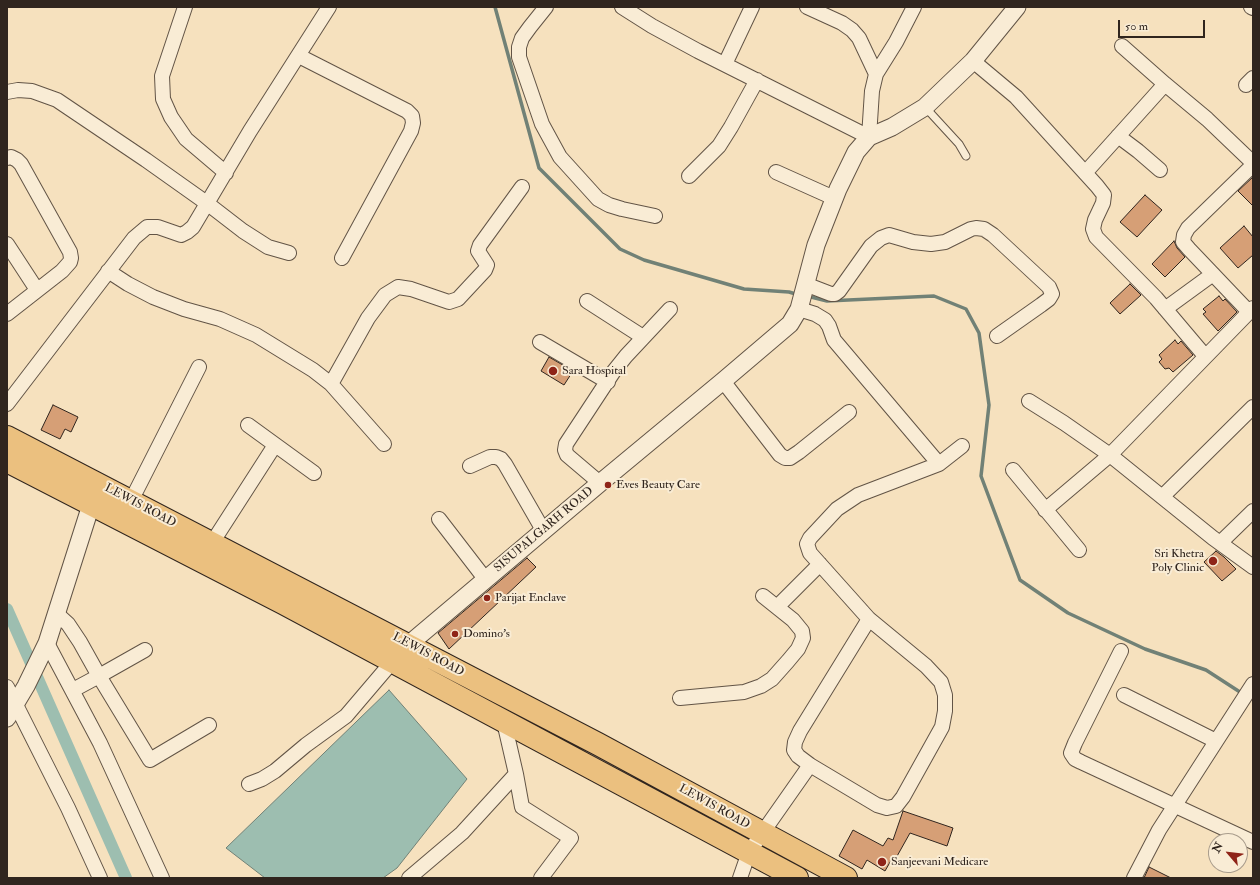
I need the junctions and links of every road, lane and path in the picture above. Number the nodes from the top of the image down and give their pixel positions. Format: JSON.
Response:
{"nodes":[{"id":1,"x":185,"y":7,"type":"edge"},
{"id":2,"x":329,"y":7,"type":"edge"},
{"id":3,"x":546,"y":7,"type":"edge"},
{"id":4,"x":622,"y":7,"type":"edge"},
{"id":5,"x":752,"y":7,"type":"edge"},
{"id":6,"x":808,"y":7,"type":"edge"},
{"id":7,"x":914,"y":7,"type":"edge"},
{"id":8,"x":1017,"y":7,"type":"edge"},
{"id":9,"x":1122,"y":46,"type":"dead end"},
{"id":10,"x":299,"y":56,"type":"junction"},
{"id":11,"x":973,"y":61,"type":"junction"},
{"id":12,"x":725,"y":64,"type":"junction"},
{"id":13,"x":876,"y":74,"type":"junction"},
{"id":14,"x":757,"y":80,"type":"junction"},
{"id":15,"x":1164,"y":84,"type":"junction"},
{"id":16,"x":7,"y":92,"type":"edge"},
{"id":17,"x":925,"y":106,"type":"junction"},
{"id":18,"x":1118,"y":136,"type":"junction"},
{"id":19,"x":869,"y":137,"type":"junction"},
{"id":20,"x":966,"y":156,"type":"dead end"},
{"id":21,"x":7,"y":158,"type":"edge"},
{"id":22,"x":1253,"y":164,"type":"edge"},
{"id":23,"x":1160,"y":170,"type":"dead end"},
{"id":24,"x":776,"y":172,"type":"dead end"},
{"id":25,"x":226,"y":173,"type":"junction"},
{"id":26,"x":1085,"y":173,"type":"junction"},
{"id":27,"x":689,"y":176,"type":"dead end"},
{"id":28,"x":522,"y":187,"type":"dead end"},
{"id":29,"x":834,"y":198,"type":"junction"},
{"id":30,"x":208,"y":204,"type":"junction"},
{"id":31,"x":655,"y":216,"type":"dead end"},
{"id":32,"x":7,"y":244,"type":"edge"},
{"id":33,"x":289,"y":253,"type":"dead end"},
{"id":34,"x":342,"y":258,"type":"dead end"},
{"id":35,"x":108,"y":271,"type":"junction"},
{"id":36,"x":1213,"y":274,"type":"junction"},
{"id":37,"x":37,"y":290,"type":"junction"},
{"id":38,"x":802,"y":296,"type":"junction"},
{"id":39,"x":587,"y":301,"type":"dead end"},
{"id":40,"x":670,"y":309,"type":"dead end"},
{"id":41,"x":1165,"y":309,"type":"junction"},
{"id":42,"x":1251,"y":310,"type":"edge"},
{"id":43,"x":7,"y":314,"type":"edge"},
{"id":44,"x":997,"y":336,"type":"dead end"},
{"id":45,"x":643,"y":337,"type":"junction"},
{"id":46,"x":540,"y":342,"type":"dead end"},
{"id":47,"x":1205,"y":356,"type":"junction"},
{"id":48,"x":198,"y":367,"type":"dead end"},
{"id":49,"x":723,"y":381,"type":"junction"},
{"id":50,"x":608,"y":382,"type":"junction"},
{"id":51,"x":331,"y":384,"type":"junction"},
{"id":52,"x":1029,"y":401,"type":"dead end"},
{"id":53,"x":7,"y":404,"type":"edge"},
{"id":54,"x":1253,"y":407,"type":"edge"},
{"id":55,"x":849,"y":412,"type":"dead end"},
{"id":56,"x":248,"y":425,"type":"dead end"},
{"id":57,"x":7,"y":437,"type":"edge"},
{"id":58,"x":384,"y":444,"type":"dead end"},
{"id":59,"x":275,"y":445,"type":"junction"},
{"id":60,"x":962,"y":446,"type":"dead end"},
{"id":61,"x":1110,"y":455,"type":"junction"},
{"id":62,"x":7,"y":461,"type":"edge"},
{"id":63,"x":939,"y":464,"type":"junction"},
{"id":64,"x":470,"y":466,"type":"dead end"},
{"id":65,"x":1013,"y":470,"type":"dead end"},
{"id":66,"x":314,"y":473,"type":"dead end"},
{"id":67,"x":600,"y":483,"type":"junction"},
{"id":68,"x":101,"y":486,"type":"junction"},
{"id":69,"x":1162,"y":497,"type":"junction"},
{"id":70,"x":131,"y":501,"type":"junction"},
{"id":71,"x":91,"y":505,"type":"junction"},
{"id":72,"x":1045,"y":510,"type":"junction"},
{"id":73,"x":1253,"y":511,"type":"edge"},
{"id":74,"x":439,"y":519,"type":"dead end"},
{"id":75,"x":544,"y":530,"type":"junction"},
{"id":76,"x":212,"y":543,"type":"junction"},
{"id":77,"x":1220,"y":543,"type":"junction"},
{"id":78,"x":1078,"y":550,"type":"dead end"},
{"id":79,"x":820,"y":564,"type":"junction"},
{"id":80,"x":1253,"y":567,"type":"edge"},
{"id":81,"x":486,"y":580,"type":"junction"},
{"id":82,"x":763,"y":596,"type":"dead end"},
{"id":83,"x":777,"y":607,"type":"junction"},
{"id":84,"x":57,"y":614,"type":"junction"},
{"id":85,"x":869,"y":619,"type":"junction"},
{"id":86,"x":48,"y":643,"type":"junction"},
{"id":87,"x":409,"y":645,"type":"junction"},
{"id":88,"x":145,"y":650,"type":"dead end"},
{"id":89,"x":1121,"y":651,"type":"dead end"},
{"id":90,"x":392,"y":662,"type":"junction"},
{"id":91,"x":98,"y":676,"type":"junction"},
{"id":92,"x":1251,"y":686,"type":"edge"},
{"id":93,"x":7,"y":687,"type":"edge"},
{"id":94,"x":73,"y":690,"type":"junction"},
{"id":95,"x":1124,"y":696,"type":"dead end"},
{"id":96,"x":680,"y":698,"type":"dead end"},
{"id":97,"x":16,"y":704,"type":"junction"},
{"id":98,"x":7,"y":718,"type":"edge"},
{"id":99,"x":504,"y":722,"type":"junction"},
{"id":100,"x":209,"y":725,"type":"dead end"},
{"id":101,"x":1216,"y":741,"type":"junction"},
{"id":102,"x":810,"y":765,"type":"junction"},
{"id":103,"x":516,"y":774,"type":"junction"},
{"id":104,"x":249,"y":784,"type":"dead end"},
{"id":105,"x":1174,"y":806,"type":"junction"},
{"id":106,"x":762,"y":833,"type":"junction"},
{"id":107,"x":1253,"y":842,"type":"edge"},
{"id":108,"x":749,"y":852,"type":"junction"},
{"id":109,"x":100,"y":878,"type":"edge"},
{"id":110,"x":162,"y":878,"type":"edge"},
{"id":111,"x":409,"y":878,"type":"edge"},
{"id":112,"x":541,"y":878,"type":"edge"},
{"id":113,"x":740,"y":878,"type":"edge"},
{"id":114,"x":797,"y":878,"type":"edge"},
{"id":115,"x":846,"y":878,"type":"edge"},
{"id":116,"x":1134,"y":878,"type":"edge"}],
"edges":[{"from":1,"to":25,"type":"street"},
{"from":2,"to":10,"type":"street"},
{"from":3,"to":31,"type":"street"},
{"from":4,"to":12,"type":"street"},
{"from":5,"to":12,"type":"street"},
{"from":6,"to":13,"type":"street"},
{"from":7,"to":13,"type":"street"},
{"from":8,"to":11,"type":"street"},
{"from":9,"to":15,"type":"street"},
{"from":10,"to":25,"type":"street"},
{"from":10,"to":34,"type":"street"},
{"from":11,"to":17,"type":"street"},
{"from":11,"to":26,"type":"street"},
{"from":12,"to":14,"type":"street"},
{"from":13,"to":19,"type":"street"},
{"from":14,"to":19,"type":"street"},
{"from":14,"to":27,"type":"street"},
{"from":15,"to":18,"type":"street"},
{"from":15,"to":22,"type":"street"},
{"from":16,"to":30,"type":"street"},
{"from":17,"to":19,"type":"street"},
{"from":17,"to":20,"type":"lane"},
{"from":18,"to":23,"type":"street"},
{"from":18,"to":26,"type":"street"},
{"from":19,"to":29,"type":"street","name":"SISUPALGARH ROAD"},
{"from":21,"to":37,"type":"street"},
{"from":22,"to":36,"type":"street"},
{"from":24,"to":29,"type":"street"},
{"from":25,"to":30,"type":"street"},
{"from":26,"to":41,"type":"street"},
{"from":28,"to":51,"type":"street"},
{"from":29,"to":38,"type":"street","name":"SISUPALGARH ROAD"},
{"from":30,"to":33,"type":"street"},
{"from":30,"to":35,"type":"street"},
{"from":32,"to":37,"type":"street"},
{"from":35,"to":51,"type":"street"},
{"from":35,"to":53,"type":"street"},
{"from":36,"to":41,"type":"street"},
{"from":36,"to":42,"type":"street"},
{"from":37,"to":43,"type":"street"},
{"from":38,"to":44,"type":"street"},
{"from":38,"to":49,"type":"street","name":"SISUPALGARH ROAD"},
{"from":38,"to":63,"type":"street"},
{"from":39,"to":45,"type":"street"},
{"from":40,"to":45,"type":"street"},
{"from":41,"to":47,"type":"street"},
{"from":42,"to":47,"type":"street"},
{"from":45,"to":50,"type":"street"},
{"from":46,"to":50,"type":"street"},
{"from":47,"to":61,"type":"street"},
{"from":48,"to":70,"type":"street"},
{"from":49,"to":55,"type":"street"},
{"from":49,"to":67,"type":"street","name":"SISUPALGARH ROAD"},
{"from":50,"to":67,"type":"street"},
{"from":51,"to":58,"type":"street"},
{"from":52,"to":61,"type":"street"},
{"from":54,"to":69,"type":"street"},
{"from":56,"to":59,"type":"street"},
{"from":57,"to":68,"type":"main road","name":"LEWIS ROAD"},
{"from":59,"to":66,"type":"street"},
{"from":59,"to":76,"type":"street"},
{"from":60,"to":63,"type":"street"},
{"from":61,"to":69,"type":"street"},
{"from":61,"to":72,"type":"street"},
{"from":62,"to":71,"type":"main road","name":"LEWIS ROAD"},
{"from":63,"to":79,"type":"street"},
{"from":64,"to":75,"type":"street"},
{"from":65,"to":72,"type":"street"},
{"from":67,"to":75,"type":"street","name":"SISUPALGARH ROAD"},
{"from":68,"to":70,"type":"main road","name":"LEWIS ROAD"},
{"from":68,"to":71,"type":"main road"},
{"from":69,"to":77,"type":"street"},
{"from":70,"to":76,"type":"main road","name":"LEWIS ROAD"},
{"from":71,"to":84,"type":"street"},
{"from":71,"to":90,"type":"main road","name":"LEWIS ROAD"},
{"from":72,"to":78,"type":"street"},
{"from":73,"to":77,"type":"street"},
{"from":74,"to":81,"type":"street"},
{"from":75,"to":81,"type":"street","name":"SISUPALGARH ROAD"},
{"from":76,"to":87,"type":"main road","name":"LEWIS ROAD"},
{"from":77,"to":80,"type":"street"},
{"from":79,"to":83,"type":"street"},
{"from":79,"to":85,"type":"street"},
{"from":81,"to":87,"type":"street","name":"SISUPALGARH ROAD"},
{"from":82,"to":83,"type":"street"},
{"from":83,"to":96,"type":"street"},
{"from":84,"to":86,"type":"street"},
{"from":84,"to":91,"type":"street"},
{"from":85,"to":102,"type":"street"},
{"from":85,"to":102,"type":"street"},
{"from":86,"to":94,"type":"street"},
{"from":86,"to":97,"type":"street"},
{"from":87,"to":90,"type":"street","name":"SISUPALGARH ROAD"},
{"from":87,"to":106,"type":"main road","name":"LEWIS ROAD"},
{"from":88,"to":91,"type":"street"},
{"from":89,"to":105,"type":"street"},
{"from":90,"to":99,"type":"main road","name":"LEWIS ROAD"},
{"from":90,"to":104,"type":"street"},
{"from":91,"to":94,"type":"street"},
{"from":91,"to":100,"type":"street"},
{"from":92,"to":101,"type":"street"},
{"from":93,"to":97,"type":"street"},
{"from":94,"to":110,"type":"street"},
{"from":95,"to":101,"type":"street"},
{"from":97,"to":98,"type":"street"},
{"from":97,"to":109,"type":"street"},
{"from":99,"to":103,"type":"street"},
{"from":99,"to":108,"type":"main road","name":"LEWIS ROAD"},
{"from":101,"to":105,"type":"street"},
{"from":102,"to":106,"type":"street"},
{"from":103,"to":111,"type":"street"},
{"from":103,"to":112,"type":"street"},
{"from":105,"to":107,"type":"street"},
{"from":105,"to":116,"type":"street"},
{"from":106,"to":108,"type":"street"},
{"from":106,"to":115,"type":"main road","name":"LEWIS ROAD"},
{"from":108,"to":113,"type":"street"},
{"from":108,"to":114,"type":"main road","name":"LEWIS ROAD"}]}
